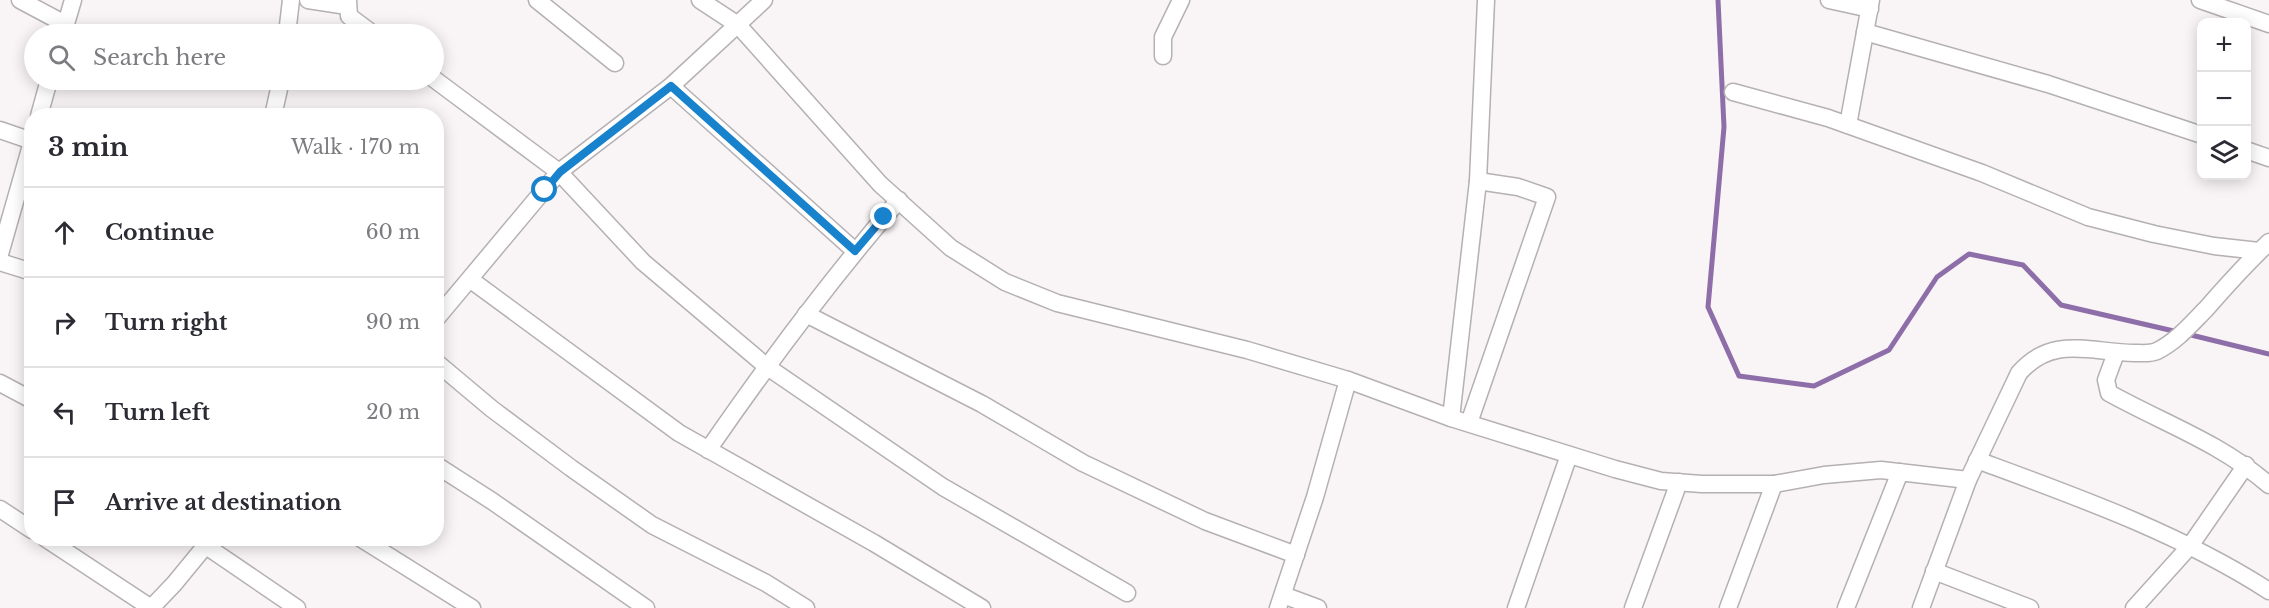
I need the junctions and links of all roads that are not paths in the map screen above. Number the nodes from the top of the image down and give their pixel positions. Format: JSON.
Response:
{"nodes":[{"id":1,"x":20,"y":0,"type":"edge"},
{"id":2,"x":73,"y":0,"type":"edge"},
{"id":3,"x":291,"y":0,"type":"edge"},
{"id":4,"x":308,"y":0,"type":"edge"},
{"id":5,"x":537,"y":0,"type":"edge"},
{"id":6,"x":700,"y":0,"type":"edge"},
{"id":7,"x":764,"y":0,"type":"edge"},
{"id":8,"x":1181,"y":0,"type":"edge"},
{"id":9,"x":1486,"y":0,"type":"edge"},
{"id":10,"x":1829,"y":0,"type":"edge"},
{"id":11,"x":2200,"y":0,"type":"edge"},
{"id":12,"x":347,"y":3,"type":"edge"},
{"id":13,"x":1870,"y":4,"type":"edge"},
{"id":14,"x":56,"y":24,"type":"edge"},
{"id":15,"x":66,"y":24,"type":"edge"},
{"id":16,"x":288,"y":24,"type":"edge"},
{"id":17,"x":359,"y":24,"type":"edge"},
{"id":18,"x":2269,"y":24,"type":"edge"},
{"id":19,"x":738,"y":25,"type":"junction"},
{"id":20,"x":1866,"y":32,"type":"junction"},
{"id":21,"x":1163,"y":56,"type":"dead end"},
{"id":22,"x":615,"y":63,"type":"dead end"},
{"id":23,"x":444,"y":86,"type":"edge"},
{"id":24,"x":671,"y":86,"type":"junction"},
{"id":25,"x":46,"y":90,"type":"edge"},
{"id":26,"x":279,"y":90,"type":"edge"},
{"id":27,"x":1733,"y":92,"type":"dead end"},
{"id":28,"x":41,"y":108,"type":"edge"},
{"id":29,"x":275,"y":108,"type":"edge"},
{"id":30,"x":1848,"y":125,"type":"junction"},
{"id":31,"x":0,"y":130,"type":"edge"},
{"id":32,"x":2197,"y":133,"type":"edge"},
{"id":33,"x":24,"y":145,"type":"edge"},
{"id":34,"x":2251,"y":151,"type":"edge"},
{"id":35,"x":2269,"y":158,"type":"edge"},
{"id":36,"x":24,"y":170,"type":"edge"},
{"id":37,"x":560,"y":172,"type":"junction"},
{"id":38,"x":1478,"y":181,"type":"junction"},
{"id":39,"x":899,"y":200,"type":"junction"},
{"id":40,"x":2264,"y":246,"type":"edge"},
{"id":41,"x":855,"y":251,"type":"junction"},
{"id":42,"x":0,"y":254,"type":"edge"},
{"id":43,"x":0,"y":262,"type":"edge"},
{"id":44,"x":24,"y":270,"type":"edge"},
{"id":45,"x":471,"y":280,"type":"junction"},
{"id":46,"x":444,"y":310,"type":"edge"},
{"id":47,"x":806,"y":314,"type":"junction"},
{"id":48,"x":2116,"y":353,"type":"junction"},
{"id":49,"x":766,"y":366,"type":"junction"},
{"id":50,"x":444,"y":369,"type":"edge"},
{"id":51,"x":1348,"y":380,"type":"junction"},
{"id":52,"x":0,"y":383,"type":"edge"},
{"id":53,"x":24,"y":396,"type":"edge"},
{"id":54,"x":1451,"y":418,"type":"junction"},
{"id":55,"x":1469,"y":423,"type":"junction"},
{"id":56,"x":708,"y":450,"type":"junction"},
{"id":57,"x":1569,"y":455,"type":"junction"},
{"id":58,"x":1977,"y":460,"type":"junction"},
{"id":59,"x":2246,"y":465,"type":"junction"},
{"id":60,"x":444,"y":470,"type":"edge"},
{"id":61,"x":1900,"y":472,"type":"junction"},
{"id":62,"x":1968,"y":480,"type":"junction"},
{"id":63,"x":1679,"y":482,"type":"junction"},
{"id":64,"x":1774,"y":483,"type":"junction"},
{"id":65,"x":2269,"y":485,"type":"edge"},
{"id":66,"x":0,"y":509,"type":"edge"},
{"id":67,"x":24,"y":525,"type":"edge"},
{"id":68,"x":57,"y":546,"type":"edge"},
{"id":69,"x":205,"y":546,"type":"edge"},
{"id":70,"x":214,"y":546,"type":"edge"},
{"id":71,"x":373,"y":546,"type":"edge"},
{"id":72,"x":2190,"y":546,"type":"junction"},
{"id":73,"x":1296,"y":555,"type":"junction"},
{"id":74,"x":1934,"y":572,"type":"junction"},
{"id":75,"x":2269,"y":591,"type":"edge"},
{"id":76,"x":1127,"y":592,"type":"dead end"},
{"id":77,"x":1280,"y":602,"type":"edge"},
{"id":78,"x":151,"y":608,"type":"edge"},
{"id":79,"x":297,"y":608,"type":"edge"},
{"id":80,"x":472,"y":608,"type":"edge"},
{"id":81,"x":646,"y":608,"type":"edge"},
{"id":82,"x":806,"y":608,"type":"edge"},
{"id":83,"x":982,"y":608,"type":"edge"},
{"id":84,"x":1318,"y":608,"type":"edge"},
{"id":85,"x":1516,"y":608,"type":"edge"},
{"id":86,"x":1633,"y":608,"type":"edge"},
{"id":87,"x":1728,"y":608,"type":"edge"},
{"id":88,"x":1846,"y":608,"type":"edge"},
{"id":89,"x":1921,"y":608,"type":"edge"},
{"id":90,"x":2030,"y":608,"type":"edge"},
{"id":91,"x":2134,"y":608,"type":"edge"}],
"edges":[{"from":1,"to":14,"type":"street"},
{"from":2,"to":15,"type":"street"},
{"from":3,"to":16,"type":"street"},
{"from":4,"to":12,"type":"street"},
{"from":5,"to":22,"type":"street"},
{"from":6,"to":19,"type":"street"},
{"from":7,"to":19,"type":"street"},
{"from":8,"to":21,"type":"street"},
{"from":9,"to":38,"type":"street"},
{"from":10,"to":13,"type":"street"},
{"from":11,"to":18,"type":"street"},
{"from":12,"to":17,"type":"street"},
{"from":13,"to":20,"type":"street"},
{"from":19,"to":24,"type":"street"},
{"from":19,"to":39,"type":"street"},
{"from":20,"to":30,"type":"street"},
{"from":20,"to":32,"type":"street"},
{"from":23,"to":37,"type":"street"},
{"from":24,"to":37,"type":"street"},
{"from":24,"to":41,"type":"street"},
{"from":25,"to":28,"type":"street"},
{"from":26,"to":29,"type":"street"},
{"from":27,"to":30,"type":"street"},
{"from":30,"to":40,"type":"street"},
{"from":31,"to":33,"type":"street"},
{"from":34,"to":35,"type":"street"},
{"from":36,"to":42,"type":"street"},
{"from":37,"to":45,"type":"street"},
{"from":37,"to":49,"type":"street"},
{"from":38,"to":54,"type":"street"},
{"from":38,"to":55,"type":"street"},
{"from":39,"to":41,"type":"street"},
{"from":39,"to":51,"type":"street"},
{"from":40,"to":48,"type":"street"},
{"from":41,"to":47,"type":"street"},
{"from":43,"to":44,"type":"street"},
{"from":45,"to":46,"type":"street"},
{"from":45,"to":56,"type":"street"},
{"from":47,"to":49,"type":"street"},
{"from":47,"to":73,"type":"street"},
{"from":48,"to":58,"type":"street"},
{"from":48,"to":59,"type":"street"},
{"from":49,"to":56,"type":"street"},
{"from":49,"to":76,"type":"street"},
{"from":50,"to":82,"type":"street"},
{"from":51,"to":54,"type":"street"},
{"from":51,"to":73,"type":"street"},
{"from":52,"to":53,"type":"street"},
{"from":54,"to":55,"type":"street"},
{"from":55,"to":57,"type":"street"},
{"from":56,"to":83,"type":"street"},
{"from":57,"to":63,"type":"street"},
{"from":57,"to":85,"type":"street"},
{"from":58,"to":62,"type":"street"},
{"from":58,"to":72,"type":"street"},
{"from":59,"to":65,"type":"street"},
{"from":59,"to":72,"type":"street"},
{"from":60,"to":81,"type":"street"},
{"from":61,"to":62,"type":"street"},
{"from":61,"to":64,"type":"street"},
{"from":61,"to":88,"type":"street"},
{"from":62,"to":74,"type":"street"},
{"from":63,"to":64,"type":"street"},
{"from":63,"to":86,"type":"street"},
{"from":64,"to":87,"type":"street"},
{"from":66,"to":67,"type":"street"},
{"from":68,"to":78,"type":"street"},
{"from":69,"to":78,"type":"street"},
{"from":70,"to":79,"type":"street"},
{"from":71,"to":80,"type":"street"},
{"from":72,"to":75,"type":"street"},
{"from":72,"to":91,"type":"street"},
{"from":73,"to":77,"type":"street"},
{"from":74,"to":89,"type":"street"},
{"from":74,"to":90,"type":"street"},
{"from":77,"to":84,"type":"street"}]}
